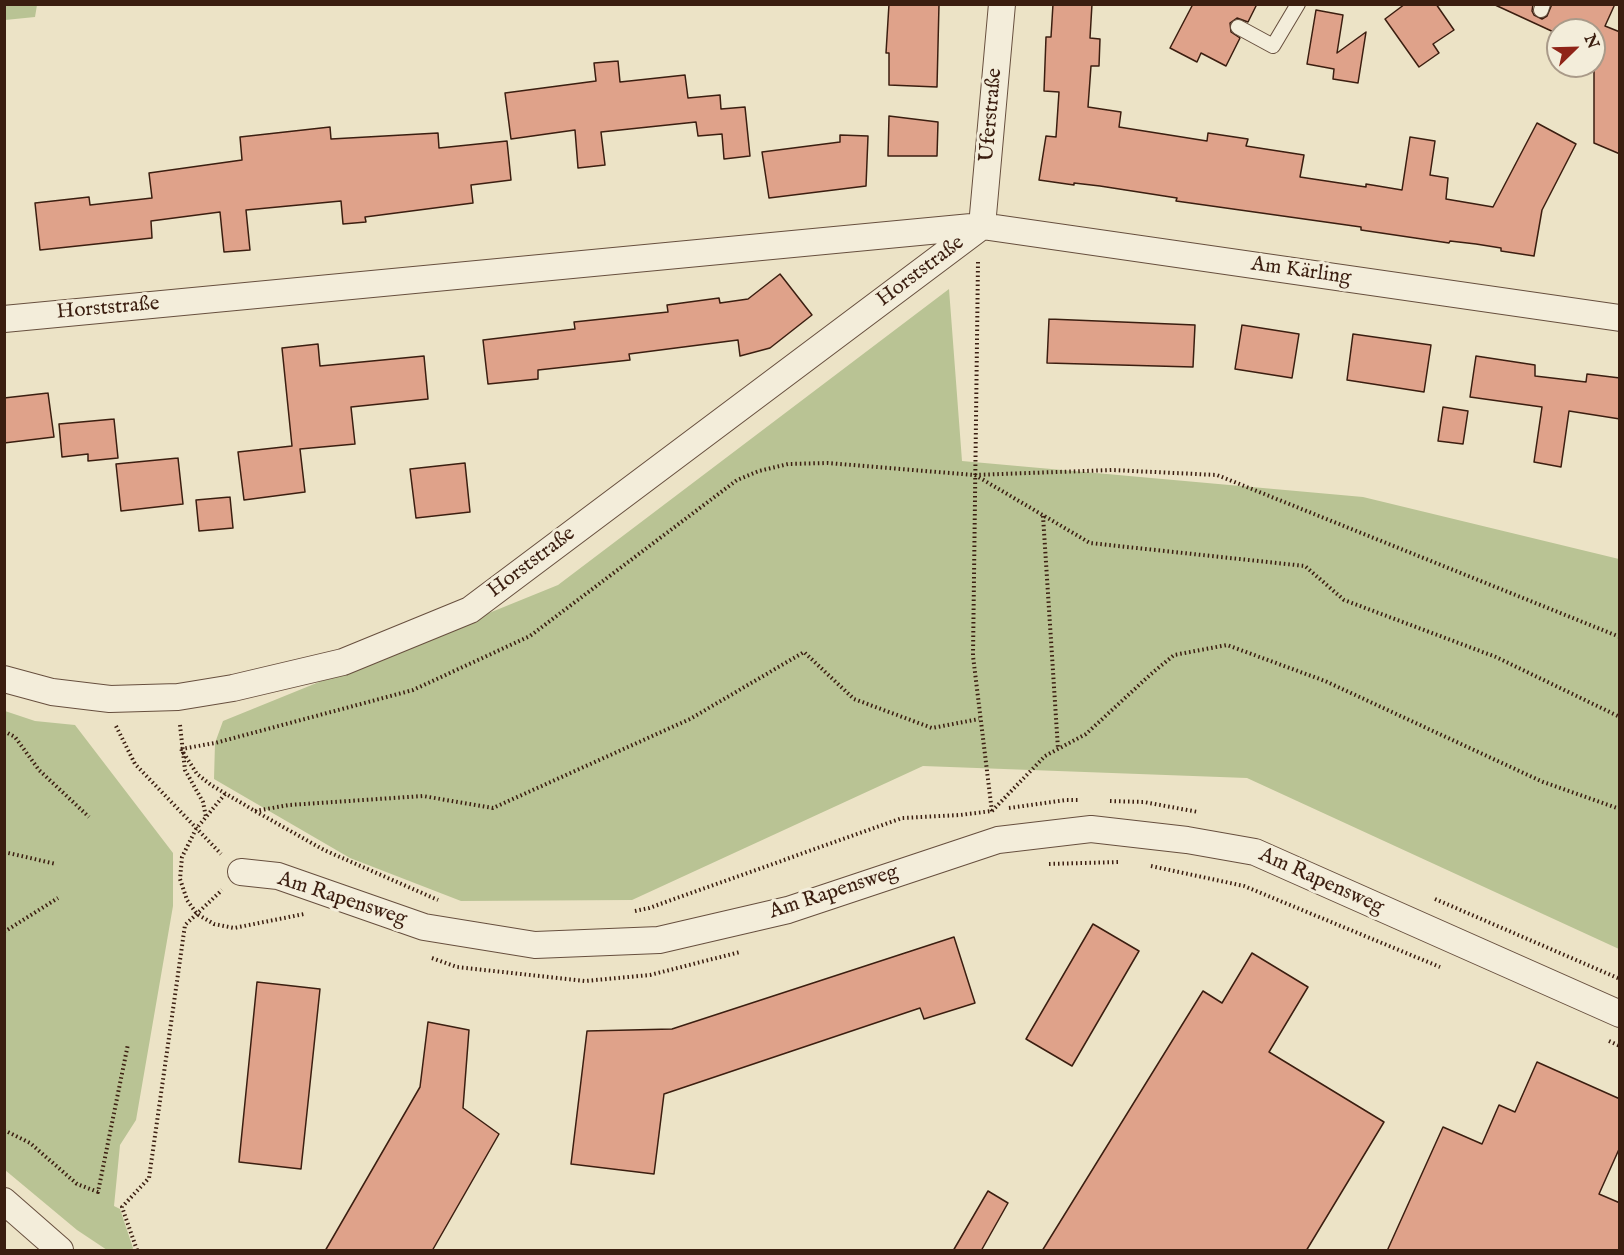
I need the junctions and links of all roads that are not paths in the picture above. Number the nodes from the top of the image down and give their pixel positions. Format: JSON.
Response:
{"nodes":[{"id":1,"x":1002,"y":4,"type":"edge"},
{"id":2,"x":1298,"y":4,"type":"edge"},
{"id":3,"x":1238,"y":27,"type":"dead end"},
{"id":4,"x":982,"y":226,"type":"junction"},
{"id":5,"x":1620,"y":318,"type":"edge"},
{"id":6,"x":10,"y":319,"type":"edge"},
{"id":7,"x":4,"y":679,"type":"edge"},
{"id":8,"x":241,"y":872,"type":"road end"},
{"id":9,"x":1620,"y":1014,"type":"edge"},
{"id":10,"x":4,"y":1201,"type":"edge"},
{"id":11,"x":60,"y":1251,"type":"edge"}],
"edges":[{"from":1,"to":4,"type":"street","name":"Uferstraße"},
{"from":2,"to":3,"type":"lane"},
{"from":4,"to":5,"type":"street","name":"Am Kärling"},
{"from":4,"to":6,"type":"street","name":"Horststraße"},
{"from":4,"to":7,"type":"street","name":"Horststraße"},
{"from":8,"to":9,"type":"street","name":"Am Rapensweg"},
{"from":10,"to":11,"type":"street"}]}
